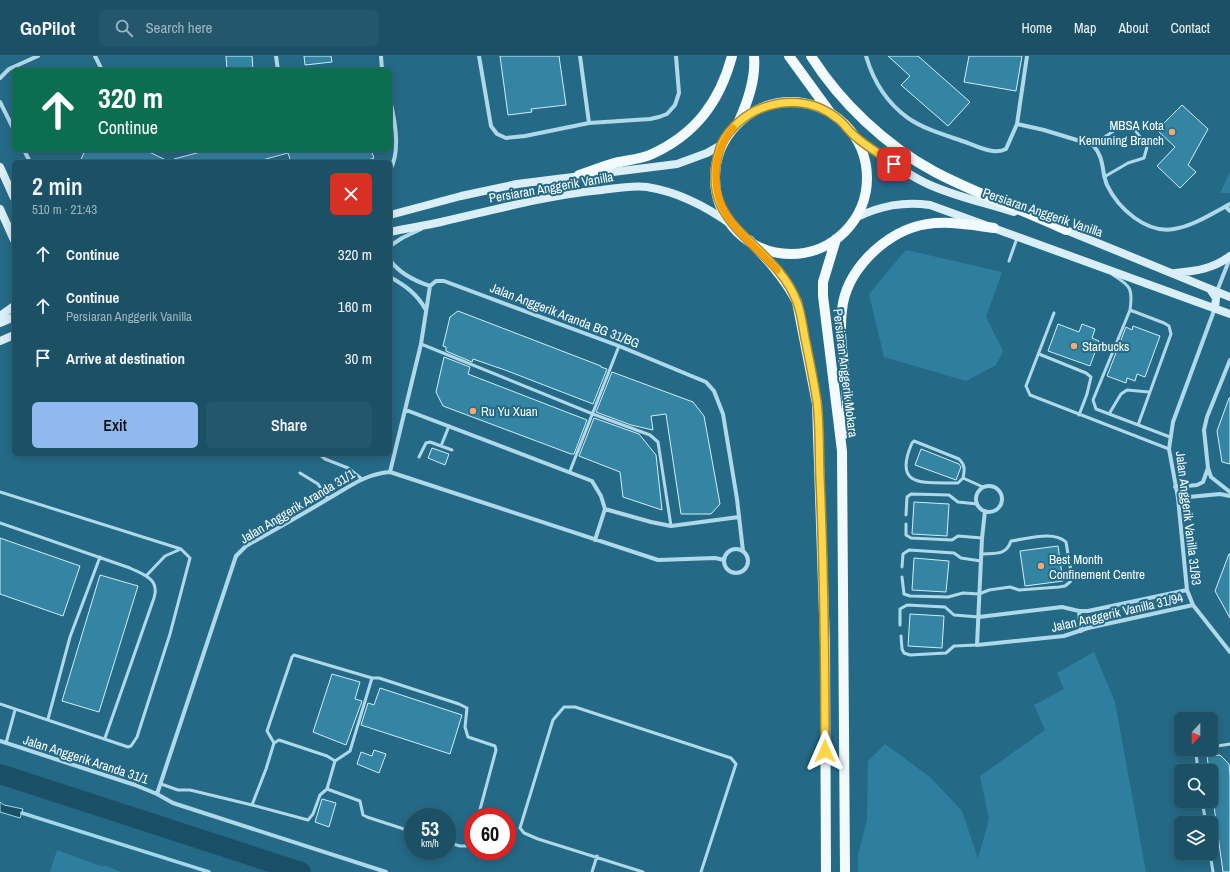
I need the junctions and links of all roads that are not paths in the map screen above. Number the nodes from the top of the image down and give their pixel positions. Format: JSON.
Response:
{"nodes":[{"id":1,"x":38,"y":56,"type":"edge"},
{"id":2,"x":95,"y":56,"type":"edge"},
{"id":3,"x":276,"y":56,"type":"edge"},
{"id":4,"x":381,"y":56,"type":"edge"},
{"id":5,"x":479,"y":56,"type":"edge"},
{"id":6,"x":580,"y":56,"type":"edge"},
{"id":7,"x":676,"y":56,"type":"edge"},
{"id":8,"x":732,"y":56,"type":"edge"},
{"id":9,"x":754,"y":56,"type":"edge"},
{"id":10,"x":789,"y":56,"type":"edge"},
{"id":11,"x":811,"y":56,"type":"edge"},
{"id":12,"x":866,"y":56,"type":"edge"},
{"id":13,"x":1027,"y":56,"type":"edge"},
{"id":14,"x":101,"y":68,"type":"edge"},
{"id":15,"x":278,"y":68,"type":"edge"},
{"id":16,"x":382,"y":68,"type":"edge"},
{"id":17,"x":0,"y":78,"type":"edge"},
{"id":18,"x":0,"y":102,"type":"edge"},
{"id":19,"x":830,"y":113,"type":"junction"},
{"id":20,"x":392,"y":115,"type":"edge"},
{"id":21,"x":589,"y":123,"type":"junction"},
{"id":22,"x":738,"y":123,"type":"junction"},
{"id":23,"x":1017,"y":124,"type":"junction"},
{"id":24,"x":12,"y":126,"type":"edge"},
{"id":25,"x":855,"y":137,"type":"junction"},
{"id":26,"x":721,"y":145,"type":"junction"},
{"id":27,"x":1094,"y":145,"type":"junction"},
{"id":28,"x":392,"y":166,"type":"edge"},
{"id":29,"x":0,"y":167,"type":"edge"},
{"id":30,"x":579,"y":175,"type":"junction"},
{"id":31,"x":1104,"y":178,"type":"junction"},
{"id":32,"x":12,"y":194,"type":"edge"},
{"id":33,"x":1228,"y":206,"type":"edge"},
{"id":34,"x":0,"y":209,"type":"edge"},
{"id":35,"x":1230,"y":211,"type":"edge"},
{"id":36,"x":392,"y":214,"type":"edge"},
{"id":37,"x":856,"y":216,"type":"junction"},
{"id":38,"x":440,"y":222,"type":"junction"},
{"id":39,"x":732,"y":226,"type":"junction"},
{"id":40,"x":994,"y":228,"type":"junction"},
{"id":41,"x":1066,"y":230,"type":"junction"},
{"id":42,"x":392,"y":232,"type":"edge"},
{"id":43,"x":12,"y":236,"type":"edge"},
{"id":44,"x":1018,"y":236,"type":"junction"},
{"id":45,"x":836,"y":239,"type":"junction"},
{"id":46,"x":749,"y":240,"type":"junction"},
{"id":47,"x":392,"y":245,"type":"edge"},
{"id":48,"x":1230,"y":257,"type":"edge"},
{"id":49,"x":1009,"y":261,"type":"dead end"},
{"id":50,"x":1087,"y":261,"type":"junction"},
{"id":51,"x":392,"y":263,"type":"edge"},
{"id":52,"x":1174,"y":273,"type":"junction"},
{"id":53,"x":392,"y":278,"type":"edge"},
{"id":54,"x":430,"y":286,"type":"junction"},
{"id":55,"x":1213,"y":290,"type":"junction"},
{"id":56,"x":1230,"y":297,"type":"edge"},
{"id":57,"x":12,"y":307,"type":"edge"},
{"id":58,"x":1215,"y":308,"type":"junction"},
{"id":59,"x":427,"y":310,"type":"junction"},
{"id":60,"x":1130,"y":310,"type":"junction"},
{"id":61,"x":1054,"y":313,"type":"dead end"},
{"id":62,"x":1230,"y":314,"type":"edge"},
{"id":63,"x":0,"y":316,"type":"edge"},
{"id":64,"x":12,"y":318,"type":"edge"},
{"id":65,"x":0,"y":323,"type":"edge"},
{"id":66,"x":12,"y":336,"type":"edge"},
{"id":67,"x":0,"y":341,"type":"edge"},
{"id":68,"x":420,"y":344,"type":"junction"},
{"id":69,"x":619,"y":346,"type":"junction"},
{"id":70,"x":1039,"y":354,"type":"junction"},
{"id":71,"x":1230,"y":360,"type":"edge"},
{"id":72,"x":1150,"y":392,"type":"junction"},
{"id":73,"x":406,"y":410,"type":"junction"},
{"id":74,"x":593,"y":414,"type":"junction"},
{"id":75,"x":1109,"y":414,"type":"junction"},
{"id":76,"x":1079,"y":415,"type":"junction"},
{"id":77,"x":449,"y":425,"type":"junction"},
{"id":78,"x":1138,"y":425,"type":"junction"},
{"id":79,"x":1170,"y":437,"type":"junction"},
{"id":80,"x":441,"y":446,"type":"junction"},
{"id":81,"x":1169,"y":449,"type":"junction"},
{"id":82,"x":452,"y":450,"type":"dead end"},
{"id":83,"x":842,"y":451,"type":"junction"},
{"id":84,"x":321,"y":456,"type":"edge"},
{"id":85,"x":419,"y":457,"type":"dead end"},
{"id":86,"x":1208,"y":468,"type":"junction"},
{"id":87,"x":570,"y":471,"type":"junction"},
{"id":88,"x":390,"y":472,"type":"junction"},
{"id":89,"x":300,"y":473,"type":"dead end"},
{"id":90,"x":362,"y":478,"type":"junction"},
{"id":91,"x":963,"y":478,"type":"junction"},
{"id":92,"x":983,"y":487,"type":"junction"},
{"id":93,"x":1175,"y":487,"type":"junction"},
{"id":94,"x":0,"y":492,"type":"edge"},
{"id":95,"x":1230,"y":492,"type":"edge"},
{"id":96,"x":1230,"y":496,"type":"edge"},
{"id":97,"x":1178,"y":498,"type":"junction"},
{"id":98,"x":328,"y":499,"type":"junction"},
{"id":99,"x":977,"y":504,"type":"junction"},
{"id":100,"x":605,"y":508,"type":"junction"},
{"id":101,"x":985,"y":511,"type":"junction"},
{"id":102,"x":906,"y":515,"type":"dead end"},
{"id":103,"x":739,"y":517,"type":"junction"},
{"id":104,"x":0,"y":523,"type":"edge"},
{"id":105,"x":906,"y":524,"type":"dead end"},
{"id":106,"x":671,"y":526,"type":"junction"},
{"id":107,"x":982,"y":538,"type":"junction"},
{"id":108,"x":595,"y":540,"type":"junction"},
{"id":109,"x":181,"y":549,"type":"junction"},
{"id":110,"x":743,"y":551,"type":"junction"},
{"id":111,"x":981,"y":554,"type":"junction"},
{"id":112,"x":100,"y":557,"type":"junction"},
{"id":113,"x":724,"y":560,"type":"junction"},
{"id":114,"x":980,"y":561,"type":"junction"},
{"id":115,"x":902,"y":567,"type":"dead end"},
{"id":116,"x":146,"y":576,"type":"junction"},
{"id":117,"x":902,"y":577,"type":"dead end"},
{"id":118,"x":1187,"y":590,"type":"junction"},
{"id":119,"x":979,"y":594,"type":"junction"},
{"id":120,"x":1193,"y":605,"type":"junction"},
{"id":121,"x":1079,"y":611,"type":"junction"},
{"id":122,"x":979,"y":617,"type":"junction"},
{"id":123,"x":900,"y":625,"type":"dead end"},
{"id":124,"x":1081,"y":631,"type":"junction"},
{"id":125,"x":901,"y":636,"type":"dead end"},
{"id":126,"x":977,"y":645,"type":"junction"},
{"id":127,"x":1230,"y":652,"type":"edge"},
{"id":128,"x":372,"y":678,"type":"junction"},
{"id":129,"x":0,"y":704,"type":"edge"},
{"id":130,"x":16,"y":710,"type":"junction"},
{"id":131,"x":48,"y":719,"type":"junction"},
{"id":132,"x":105,"y":738,"type":"junction"},
{"id":133,"x":0,"y":742,"type":"edge"},
{"id":134,"x":274,"y":743,"type":"junction"},
{"id":135,"x":6,"y":744,"type":"junction"},
{"id":136,"x":1230,"y":744,"type":"edge"},
{"id":137,"x":1218,"y":746,"type":"edge"},
{"id":138,"x":335,"y":762,"type":"junction"},
{"id":139,"x":161,"y":784,"type":"junction"},
{"id":140,"x":327,"y":789,"type":"junction"},
{"id":141,"x":157,"y":794,"type":"junction"},
{"id":142,"x":252,"y":804,"type":"junction"},
{"id":143,"x":480,"y":808,"type":"edge"},
{"id":144,"x":404,"y":829,"type":"edge"},
{"id":145,"x":597,"y":856,"type":"junction"},
{"id":146,"x":1211,"y":860,"type":"edge"},
{"id":147,"x":386,"y":872,"type":"edge"},
{"id":148,"x":592,"y":872,"type":"edge"},
{"id":149,"x":643,"y":872,"type":"edge"},
{"id":150,"x":701,"y":872,"type":"edge"},
{"id":151,"x":826,"y":872,"type":"edge"},
{"id":152,"x":845,"y":872,"type":"edge"},
{"id":153,"x":1213,"y":872,"type":"edge"}],
"edges":[{"from":1,"to":17,"type":"street"},
{"from":2,"to":14,"type":"street"},
{"from":3,"to":15,"type":"street"},
{"from":4,"to":16,"type":"street"},
{"from":5,"to":21,"type":"street"},
{"from":6,"to":21,"type":"street"},
{"from":7,"to":21,"type":"street"},
{"from":8,"to":30,"type":"main road"},
{"from":9,"to":22,"type":"main road"},
{"from":10,"to":19,"type":"main road"},
{"from":11,"to":41,"type":"main road"},
{"from":12,"to":23,"type":"street"},
{"from":13,"to":23,"type":"street"},
{"from":18,"to":24,"type":"street"},
{"from":19,"to":22,"type":"main road"},
{"from":19,"to":25,"type":"main road"},
{"from":20,"to":28,"type":"street"},
{"from":22,"to":26,"type":"main road"},
{"from":23,"to":27,"type":"street"},
{"from":25,"to":37,"type":"main road"},
{"from":25,"to":41,"type":"main road","name":"Persiaran Anggerik Vanilla"},
{"from":26,"to":30,"type":"main road","name":"Persiaran Anggerik Vanilla"},
{"from":26,"to":39,"type":"main road"},
{"from":27,"to":31,"type":"street"},
{"from":27,"to":31,"type":"lane"},
{"from":29,"to":32,"type":"main road"},
{"from":30,"to":36,"type":"main road","name":"Persiaran Anggerik Vanilla"},
{"from":31,"to":33,"type":"street"},
{"from":33,"to":35,"type":"street"},
{"from":34,"to":43,"type":"main road"},
{"from":37,"to":40,"type":"main road"},
{"from":37,"to":45,"type":"main road"},
{"from":38,"to":39,"type":"main road","name":"Persiaran Anggerik Vanilla"},
{"from":38,"to":42,"type":"main road","name":"Persiaran Anggerik Vanilla"},
{"from":38,"to":47,"type":"street"},
{"from":39,"to":46,"type":"main road"},
{"from":40,"to":44,"type":"main road"},
{"from":40,"to":83,"type":"main road"},
{"from":41,"to":52,"type":"main road","name":"Persiaran Anggerik Vanilla"},
{"from":44,"to":49,"type":"lane"},
{"from":44,"to":50,"type":"main road"},
{"from":45,"to":46,"type":"main road"},
{"from":45,"to":83,"type":"main road","name":"Persiaran Anggerik Mokara"},
{"from":46,"to":151,"type":"main road"},
{"from":48,"to":52,"type":"main road"},
{"from":48,"to":55,"type":"street"},
{"from":50,"to":58,"type":"main road"},
{"from":50,"to":60,"type":"lane"},
{"from":51,"to":54,"type":"street"},
{"from":52,"to":55,"type":"main road","name":"Persiaran Anggerik Vanilla"},
{"from":53,"to":59,"type":"street"},
{"from":54,"to":59,"type":"street"},
{"from":54,"to":69,"type":"street","name":"Jalan Anggerik Aranda BG 31/BG"},
{"from":55,"to":56,"type":"main road","name":"Persiaran Anggerik Vanilla"},
{"from":55,"to":58,"type":"main road"},
{"from":57,"to":63,"type":"main road"},
{"from":58,"to":62,"type":"main road"},
{"from":58,"to":79,"type":"street","name":"Jalan Anggerik Vanilla 31/93"},
{"from":59,"to":68,"type":"street"},
{"from":60,"to":72,"type":"lane"},
{"from":60,"to":75,"type":"lane"},
{"from":61,"to":70,"type":"lane"},
{"from":64,"to":65,"type":"main road"},
{"from":66,"to":67,"type":"main road"},
{"from":68,"to":73,"type":"street"},
{"from":68,"to":74,"type":"lane"},
{"from":69,"to":74,"type":"lane"},
{"from":69,"to":103,"type":"street","name":"Jalan Anggerik Aranda BG 31/BG"},
{"from":70,"to":76,"type":"lane"},
{"from":70,"to":76,"type":"lane"},
{"from":71,"to":86,"type":"street"},
{"from":72,"to":75,"type":"lane"},
{"from":72,"to":78,"type":"lane"},
{"from":73,"to":77,"type":"street"},
{"from":73,"to":88,"type":"street"},
{"from":74,"to":87,"type":"lane"},
{"from":74,"to":106,"type":"lane"},
{"from":75,"to":78,"type":"lane"},
{"from":76,"to":81,"type":"lane"},
{"from":77,"to":80,"type":"lane"},
{"from":77,"to":87,"type":"street"},
{"from":78,"to":79,"type":"lane"},
{"from":79,"to":81,"type":"street","name":"Jalan Anggerik Vanilla 31/93"},
{"from":80,"to":82,"type":"lane"},
{"from":80,"to":85,"type":"lane"},
{"from":81,"to":93,"type":"street","name":"Jalan Anggerik Vanilla 31/93"},
{"from":83,"to":152,"type":"main road","name":"Persiaran Anggerik Mokara"},
{"from":84,"to":90,"type":"lane"},
{"from":86,"to":93,"type":"street"},
{"from":86,"to":95,"type":"street"},
{"from":87,"to":100,"type":"street"},
{"from":88,"to":90,"type":"street","name":"Jalan Anggerik Aranda 31/1"},
{"from":88,"to":108,"type":"street","name":"Jalan Anggerik Aranda 31/1"},
{"from":89,"to":98,"type":"lane"},
{"from":90,"to":98,"type":"street","name":"Jalan Anggerik Aranda 31/1"},
{"from":91,"to":91,"type":"lane"},
{"from":91,"to":92,"type":"lane"},
{"from":92,"to":99,"type":"street"},
{"from":92,"to":101,"type":"street"},
{"from":93,"to":97,"type":"street","name":"Jalan Anggerik Vanilla 31/93"},
{"from":94,"to":109,"type":"lane"},
{"from":96,"to":97,"type":"street"},
{"from":97,"to":118,"type":"street","name":"Jalan Anggerik Vanilla 31/93"},
{"from":98,"to":139,"type":"street","name":"Jalan Anggerik Aranda 31/1"},
{"from":99,"to":101,"type":"street"},
{"from":99,"to":102,"type":"lane"},
{"from":100,"to":106,"type":"street"},
{"from":100,"to":108,"type":"street"},
{"from":101,"to":107,"type":"street"},
{"from":103,"to":106,"type":"street"},
{"from":103,"to":110,"type":"street","name":"Jalan Anggerik Aranda BG 31/BG"},
{"from":104,"to":112,"type":"lane"},
{"from":105,"to":107,"type":"lane"},
{"from":107,"to":111,"type":"street"},
{"from":108,"to":113,"type":"street","name":"Jalan Anggerik Aranda 31/1"},
{"from":109,"to":116,"type":"lane"},
{"from":109,"to":132,"type":"lane"},
{"from":110,"to":113,"type":"street"},
{"from":110,"to":113,"type":"street"},
{"from":111,"to":114,"type":"street"},
{"from":111,"to":119,"type":"lane"},
{"from":112,"to":116,"type":"lane"},
{"from":112,"to":131,"type":"lane"},
{"from":114,"to":115,"type":"lane"},
{"from":114,"to":119,"type":"street"},
{"from":116,"to":132,"type":"lane"},
{"from":117,"to":119,"type":"lane"},
{"from":118,"to":120,"type":"street","name":"Jalan Anggerik Vanilla 31/93"},
{"from":118,"to":121,"type":"street","name":"Jalan Anggerik Vanilla 31/94"},
{"from":119,"to":122,"type":"street"},
{"from":120,"to":124,"type":"street","name":"Jalan Anggerik Vanilla 31/94"},
{"from":120,"to":127,"type":"street","name":"Jalan Anggerik Vanilla 31/93"},
{"from":121,"to":122,"type":"street","name":"Jalan Anggerik Vanilla 31/94"},
{"from":121,"to":124,"type":"street"},
{"from":122,"to":123,"type":"lane"},
{"from":122,"to":126,"type":"street"},
{"from":124,"to":126,"type":"street","name":"Jalan Anggerik Vanilla 31/94"},
{"from":125,"to":126,"type":"lane"},
{"from":128,"to":134,"type":"lane"},
{"from":128,"to":138,"type":"lane"},
{"from":128,"to":143,"type":"lane"},
{"from":129,"to":130,"type":"lane"},
{"from":130,"to":131,"type":"lane"},
{"from":130,"to":135,"type":"lane"},
{"from":131,"to":132,"type":"lane"},
{"from":133,"to":135,"type":"street","name":"Jalan Anggerik Aranda 31/1"},
{"from":134,"to":138,"type":"lane"},
{"from":134,"to":142,"type":"lane"},
{"from":135,"to":141,"type":"street","name":"Jalan Anggerik Aranda 31/1"},
{"from":136,"to":137,"type":"lane"},
{"from":138,"to":140,"type":"lane"},
{"from":139,"to":141,"type":"street","name":"Jalan Anggerik Aranda 31/1"},
{"from":139,"to":142,"type":"lane"},
{"from":140,"to":142,"type":"lane"},
{"from":140,"to":144,"type":"lane"},
{"from":141,"to":147,"type":"street"},
{"from":145,"to":148,"type":"lane"},
{"from":145,"to":149,"type":"lane"},
{"from":145,"to":150,"type":"lane"},
{"from":146,"to":153,"type":"lane"}]}
